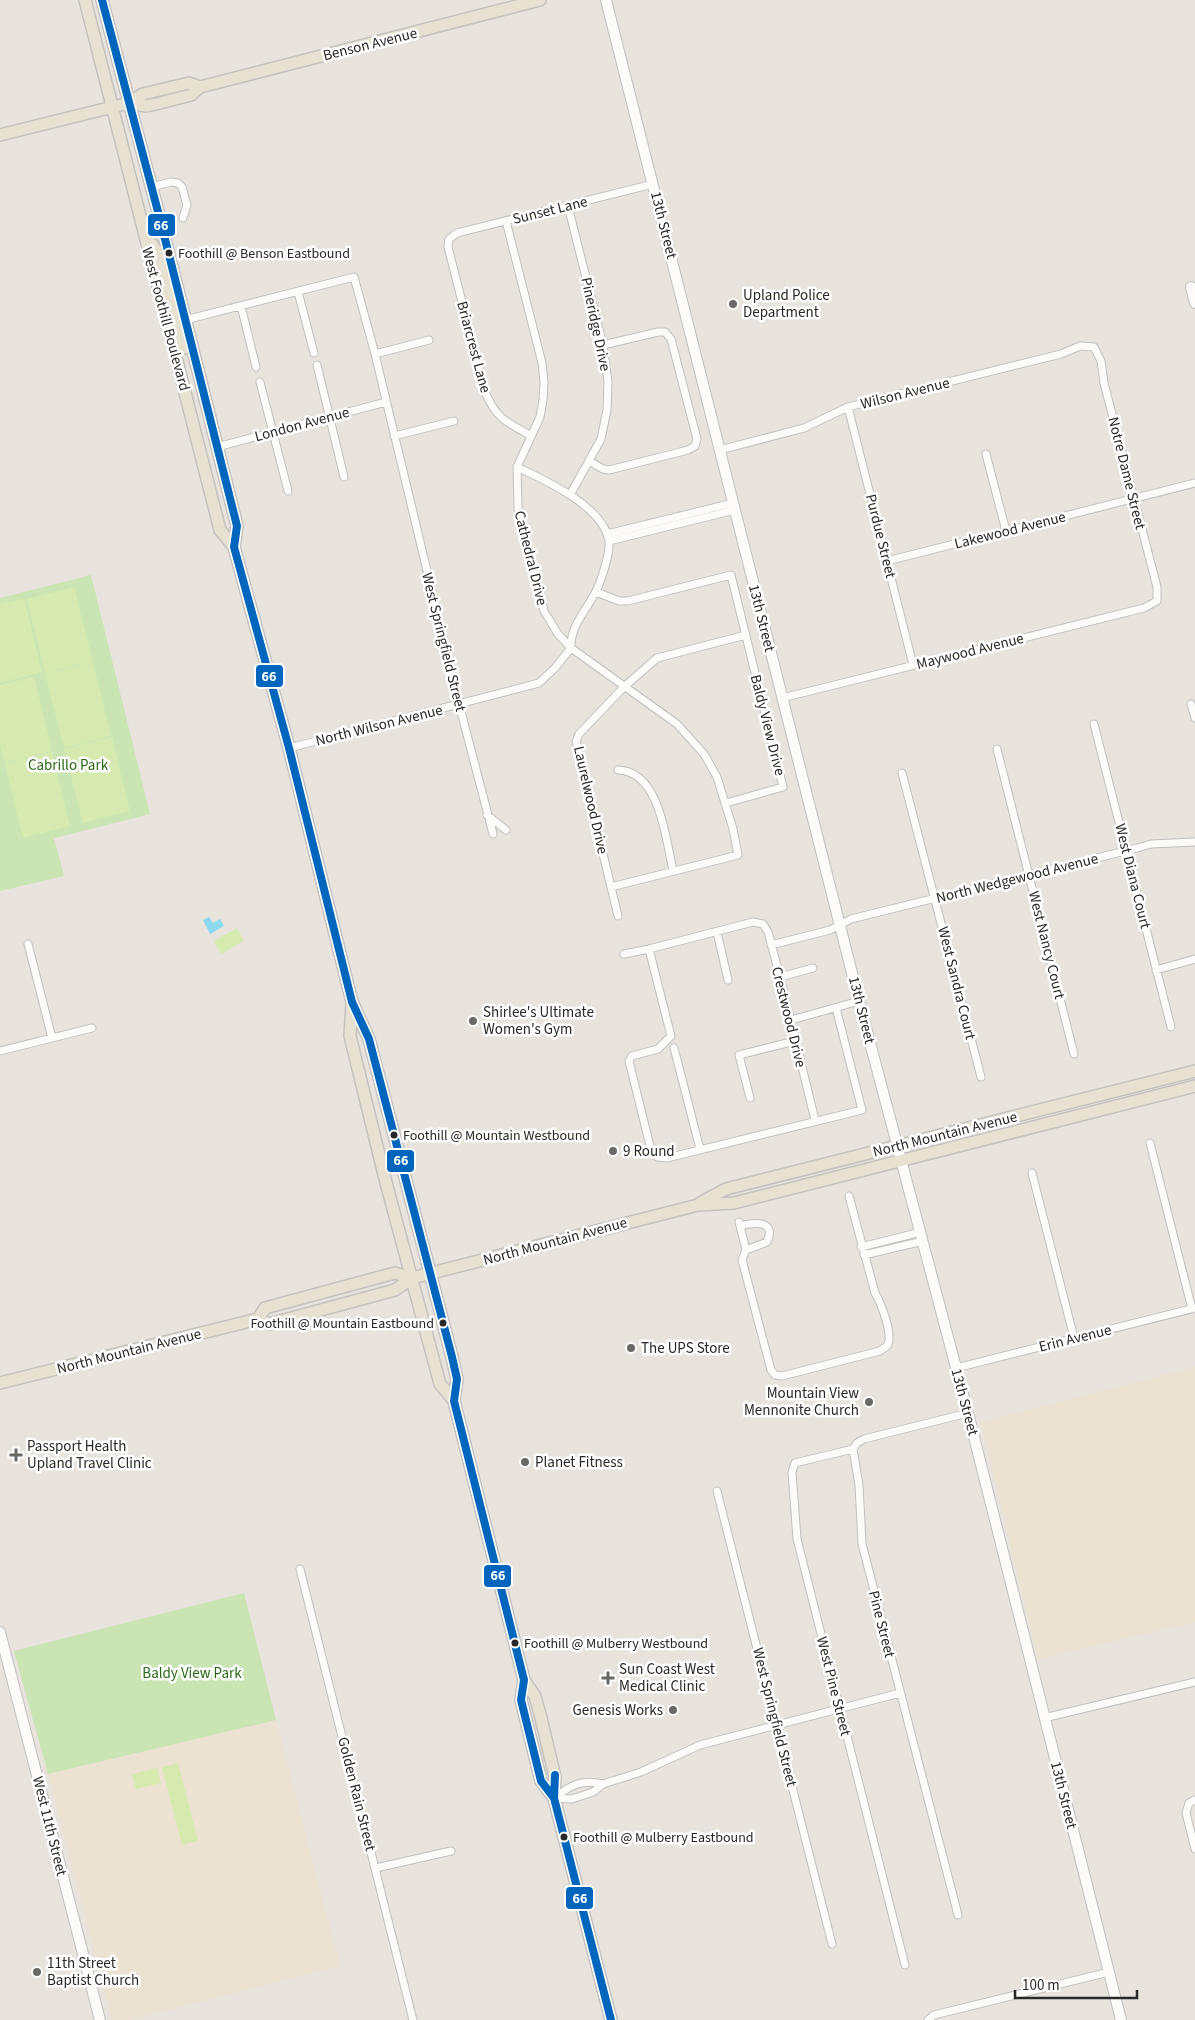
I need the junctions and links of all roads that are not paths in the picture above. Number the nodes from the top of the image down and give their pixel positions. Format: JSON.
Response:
{"nodes":[{"id":1,"x":85,"y":0,"type":"edge"},
{"id":2,"x":102,"y":0,"type":"edge"},
{"id":3,"x":540,"y":0,"type":"edge"},
{"id":4,"x":606,"y":0,"type":"edge"},
{"id":5,"x":130,"y":103,"type":"junction"},
{"id":6,"x":113,"y":108,"type":"junction"},
{"id":7,"x":0,"y":135,"type":"edge"},
{"id":8,"x":653,"y":184,"type":"junction"},
{"id":9,"x":151,"y":187,"type":"junction"},
{"id":10,"x":568,"y":206,"type":"junction"},
{"id":11,"x":183,"y":218,"type":"dead end"},
{"id":12,"x":506,"y":221,"type":"junction"},
{"id":13,"x":144,"y":234,"type":"junction"},
{"id":14,"x":449,"y":239,"type":"joint"},
{"id":15,"x":1191,"y":287,"type":"dead end"},
{"id":16,"x":298,"y":292,"type":"junction"},
{"id":17,"x":1195,"y":303,"type":"edge"},
{"id":18,"x":241,"y":306,"type":"junction"},
{"id":19,"x":185,"y":320,"type":"junction"},
{"id":20,"x":167,"y":323,"type":"junction"},
{"id":21,"x":429,"y":340,"type":"dead end"},
{"id":22,"x":603,"y":345,"type":"junction"},
{"id":23,"x":1094,"y":347,"type":"joint"},
{"id":24,"x":314,"y":353,"type":"dead end"},
{"id":25,"x":374,"y":354,"type":"junction"},
{"id":26,"x":317,"y":365,"type":"dead end"},
{"id":27,"x":256,"y":367,"type":"dead end"},
{"id":28,"x":201,"y":380,"type":"junction"},
{"id":29,"x":260,"y":382,"type":"dead end"},
{"id":30,"x":386,"y":402,"type":"junction"},
{"id":31,"x":848,"y":407,"type":"junction"},
{"id":32,"x":330,"y":417,"type":"junction"},
{"id":33,"x":454,"y":421,"type":"dead end"},
{"id":34,"x":273,"y":432,"type":"junction"},
{"id":35,"x":530,"y":435,"type":"junction"},
{"id":36,"x":394,"y":436,"type":"junction"},
{"id":37,"x":217,"y":446,"type":"junction"},
{"id":38,"x":720,"y":450,"type":"junction"},
{"id":39,"x":986,"y":454,"type":"dead end"},
{"id":40,"x":589,"y":461,"type":"junction"},
{"id":41,"x":517,"y":467,"type":"junction"},
{"id":42,"x":206,"y":473,"type":"junction"},
{"id":43,"x":344,"y":477,"type":"dead end"},
{"id":44,"x":1195,"y":483,"type":"edge"},
{"id":45,"x":288,"y":491,"type":"dead end"},
{"id":46,"x":570,"y":495,"type":"junction"},
{"id":47,"x":1134,"y":498,"type":"junction"},
{"id":48,"x":734,"y":507,"type":"junction"},
{"id":49,"x":235,"y":520,"type":"junction"},
{"id":50,"x":1006,"y":531,"type":"junction"},
{"id":51,"x":608,"y":538,"type":"junction"},
{"id":52,"x":234,"y":547,"type":"junction"},
{"id":53,"x":887,"y":562,"type":"junction"},
{"id":54,"x":596,"y":592,"type":"junction"},
{"id":55,"x":1156,"y":601,"type":"joint"},
{"id":56,"x":746,"y":635,"type":"junction"},
{"id":57,"x":571,"y":648,"type":"junction"},
{"id":58,"x":913,"y":665,"type":"junction"},
{"id":59,"x":624,"y":687,"type":"junction"},
{"id":60,"x":782,"y":698,"type":"junction"},
{"id":61,"x":459,"y":704,"type":"junction"},
{"id":62,"x":1192,"y":704,"type":"dead end"},
{"id":63,"x":1195,"y":718,"type":"edge"},
{"id":64,"x":1094,"y":724,"type":"dead end"},
{"id":65,"x":289,"y":748,"type":"junction"},
{"id":66,"x":997,"y":749,"type":"dead end"},
{"id":67,"x":618,"y":770,"type":"dead end"},
{"id":68,"x":902,"y":773,"type":"dead end"},
{"id":69,"x":726,"y":802,"type":"junction"},
{"id":70,"x":486,"y":814,"type":"junction"},
{"id":71,"x":506,"y":830,"type":"dead end"},
{"id":72,"x":493,"y":834,"type":"dead end"},
{"id":73,"x":1195,"y":842,"type":"edge"},
{"id":74,"x":1126,"y":850,"type":"junction"},
{"id":75,"x":673,"y":871,"type":"junction"},
{"id":76,"x":1029,"y":874,"type":"junction"},
{"id":77,"x":611,"y":887,"type":"junction"},
{"id":78,"x":935,"y":898,"type":"junction"},
{"id":79,"x":618,"y":916,"type":"dead end"},
{"id":80,"x":840,"y":925,"type":"junction"},
{"id":81,"x":717,"y":932,"type":"junction"},
{"id":82,"x":28,"y":944,"type":"dead end"},
{"id":83,"x":771,"y":945,"type":"junction"},
{"id":84,"x":649,"y":949,"type":"junction"},
{"id":85,"x":624,"y":954,"type":"dead end"},
{"id":86,"x":1195,"y":959,"type":"edge"},
{"id":87,"x":813,"y":968,"type":"dead end"},
{"id":88,"x":1156,"y":970,"type":"junction"},
{"id":89,"x":780,"y":977,"type":"junction"},
{"id":90,"x":728,"y":980,"type":"dead end"},
{"id":91,"x":859,"y":1001,"type":"junction"},
{"id":92,"x":352,"y":1002,"type":"junction"},
{"id":93,"x":836,"y":1008,"type":"junction"},
{"id":94,"x":791,"y":1020,"type":"junction"},
{"id":95,"x":1171,"y":1027,"type":"dead end"},
{"id":96,"x":92,"y":1028,"type":"dead end"},
{"id":97,"x":52,"y":1038,"type":"junction"},
{"id":98,"x":795,"y":1042,"type":"junction"},
{"id":99,"x":674,"y":1048,"type":"dead end"},
{"id":100,"x":0,"y":1051,"type":"edge"},
{"id":101,"x":1074,"y":1054,"type":"dead end"},
{"id":102,"x":1195,"y":1071,"type":"edge"},
{"id":103,"x":981,"y":1077,"type":"dead end"},
{"id":104,"x":1195,"y":1086,"type":"edge"},
{"id":105,"x":750,"y":1098,"type":"dead end"},
{"id":106,"x":815,"y":1120,"type":"junction"},
{"id":107,"x":1150,"y":1143,"type":"dead end"},
{"id":108,"x":897,"y":1146,"type":"junction"},
{"id":109,"x":700,"y":1149,"type":"junction"},
{"id":110,"x":901,"y":1161,"type":"junction"},
{"id":111,"x":1032,"y":1173,"type":"dead end"},
{"id":112,"x":848,"y":1196,"type":"dead end"},
{"id":113,"x":698,"y":1204,"type":"junction"},
{"id":114,"x":922,"y":1237,"type":"junction"},
{"id":115,"x":862,"y":1247,"type":"junction"},
{"id":116,"x":746,"y":1250,"type":"junction"},
{"id":117,"x":864,"y":1255,"type":"junction"},
{"id":118,"x":431,"y":1274,"type":"junction"},
{"id":119,"x":412,"y":1278,"type":"junction"},
{"id":120,"x":1193,"y":1308,"type":"edge"},
{"id":121,"x":258,"y":1319,"type":"junction"},
{"id":122,"x":1074,"y":1338,"type":"junction"},
{"id":123,"x":956,"y":1368,"type":"junction"},
{"id":124,"x":0,"y":1384,"type":"edge"},
{"id":125,"x":454,"y":1401,"type":"junction"},
{"id":126,"x":968,"y":1413,"type":"junction"},
{"id":127,"x":853,"y":1449,"type":"junction"},
{"id":128,"x":717,"y":1491,"type":"dead end"},
{"id":129,"x":300,"y":1569,"type":"dead end"},
{"id":130,"x":0,"y":1632,"type":"edge"},
{"id":131,"x":3,"y":1658,"type":"edge"},
{"id":132,"x":1195,"y":1682,"type":"edge"},
{"id":133,"x":900,"y":1693,"type":"junction"},
{"id":134,"x":840,"y":1709,"type":"junction"},
{"id":135,"x":1044,"y":1718,"type":"junction"},
{"id":136,"x":778,"y":1725,"type":"junction"},
{"id":137,"x":603,"y":1784,"type":"junction"},
{"id":138,"x":554,"y":1798,"type":"junction"},
{"id":139,"x":1192,"y":1801,"type":"edge"},
{"id":140,"x":1195,"y":1849,"type":"edge"},
{"id":141,"x":451,"y":1851,"type":"dead end"},
{"id":142,"x":376,"y":1868,"type":"junction"},
{"id":143,"x":958,"y":1915,"type":"dead end"},
{"id":144,"x":832,"y":1944,"type":"dead end"},
{"id":145,"x":904,"y":1965,"type":"dead end"},
{"id":146,"x":1109,"y":1972,"type":"junction"},
{"id":147,"x":100,"y":2020,"type":"edge"},
{"id":148,"x":413,"y":2020,"type":"edge"},
{"id":149,"x":611,"y":2020,"type":"edge"},
{"id":150,"x":928,"y":2020,"type":"edge"},
{"id":151,"x":1121,"y":2020,"type":"edge"}],
"edges":[{"from":1,"to":6,"type":"main road","name":"West Foothill Boulevard"},
{"from":2,"to":5,"type":"main road","name":"West Foothill Boulevard"},
{"from":3,"to":5,"type":"main road","name":"Benson Avenue"},
{"from":4,"to":8,"type":"street","name":"13th Street"},
{"from":5,"to":6,"type":"main road","name":"Benson Avenue"},
{"from":5,"to":9,"type":"main road","name":"West Foothill Boulevard"},
{"from":6,"to":7,"type":"main road","name":"Benson Avenue"},
{"from":6,"to":13,"type":"main road","name":"West Foothill Boulevard"},
{"from":8,"to":10,"type":"street","name":"Sunset Lane"},
{"from":8,"to":38,"type":"street","name":"13th Street"},
{"from":9,"to":11,"type":"street"},
{"from":9,"to":19,"type":"main road","name":"West Foothill Boulevard"},
{"from":10,"to":12,"type":"street","name":"Sunset Lane"},
{"from":10,"to":22,"type":"street","name":"Pineridge Drive"},
{"from":12,"to":14,"type":"street","name":"Sunset Lane"},
{"from":12,"to":35,"type":"street","name":"Cathedral Drive"},
{"from":13,"to":19,"type":"main road"},
{"from":13,"to":20,"type":"main road","name":"West Foothill Boulevard"},
{"from":14,"to":35,"type":"street","name":"Briarcrest Lane"},
{"from":15,"to":17,"type":"street"},
{"from":16,"to":18,"type":"street"},
{"from":16,"to":24,"type":"street"},
{"from":16,"to":25,"type":"street","name":"West Springfield Street"},
{"from":18,"to":19,"type":"street"},
{"from":18,"to":27,"type":"street"},
{"from":19,"to":28,"type":"main road","name":"West Foothill Boulevard"},
{"from":20,"to":28,"type":"main road"},
{"from":20,"to":42,"type":"main road","name":"West Foothill Boulevard"},
{"from":21,"to":25,"type":"street"},
{"from":22,"to":40,"type":"street","name":"Pineridge Drive"},
{"from":22,"to":40,"type":"street"},
{"from":23,"to":31,"type":"street","name":"Wilson Avenue"},
{"from":23,"to":47,"type":"street","name":"Notre Dame Street"},
{"from":25,"to":30,"type":"street","name":"West Springfield Street"},
{"from":26,"to":32,"type":"street"},
{"from":28,"to":37,"type":"main road","name":"West Foothill Boulevard"},
{"from":29,"to":34,"type":"street"},
{"from":30,"to":32,"type":"street","name":"London Avenue"},
{"from":30,"to":36,"type":"street","name":"West Springfield Street"},
{"from":31,"to":38,"type":"street","name":"Wilson Avenue"},
{"from":31,"to":53,"type":"street","name":"Purdue Street"},
{"from":32,"to":34,"type":"street","name":"London Avenue"},
{"from":32,"to":43,"type":"street"},
{"from":33,"to":36,"type":"street"},
{"from":34,"to":37,"type":"street","name":"London Avenue"},
{"from":34,"to":45,"type":"street"},
{"from":35,"to":41,"type":"street","name":"Cathedral Drive"},
{"from":36,"to":61,"type":"street","name":"West Springfield Street"},
{"from":37,"to":49,"type":"main road","name":"West Foothill Boulevard"},
{"from":38,"to":48,"type":"street","name":"13th Street"},
{"from":39,"to":50,"type":"street"},
{"from":40,"to":46,"type":"street","name":"Pineridge Drive"},
{"from":41,"to":46,"type":"street"},
{"from":41,"to":57,"type":"street","name":"Cathedral Drive"},
{"from":42,"to":49,"type":"main road"},
{"from":42,"to":52,"type":"main road","name":"West Foothill Boulevard"},
{"from":44,"to":47,"type":"street","name":"Lakewood Avenue"},
{"from":46,"to":51,"type":"street"},
{"from":47,"to":50,"type":"street","name":"Lakewood Avenue"},
{"from":47,"to":55,"type":"street","name":"Notre Dame Street"},
{"from":48,"to":51,"type":"street"},
{"from":48,"to":60,"type":"street","name":"13th Street"},
{"from":49,"to":52,"type":"main road","name":"West Foothill Boulevard"},
{"from":50,"to":53,"type":"street","name":"Lakewood Avenue"},
{"from":51,"to":54,"type":"street"},
{"from":52,"to":65,"type":"main road","name":"West Foothill Boulevard"},
{"from":53,"to":58,"type":"street","name":"Purdue Street"},
{"from":54,"to":56,"type":"street"},
{"from":54,"to":57,"type":"street"},
{"from":55,"to":58,"type":"street","name":"Maywood Avenue"},
{"from":56,"to":59,"type":"street","name":"Laurelwood Drive"},
{"from":56,"to":69,"type":"street","name":"Baldy View Drive"},
{"from":57,"to":59,"type":"street","name":"Cathedral Drive"},
{"from":57,"to":61,"type":"street","name":"North Wilson Avenue"},
{"from":58,"to":60,"type":"street","name":"Maywood Avenue"},
{"from":59,"to":69,"type":"street","name":"Cathedral Drive"},
{"from":59,"to":77,"type":"street","name":"Laurelwood Drive"},
{"from":60,"to":80,"type":"street","name":"13th Street"},
{"from":61,"to":65,"type":"street","name":"North Wilson Avenue"},
{"from":61,"to":70,"type":"street","name":"West Springfield Street"},
{"from":62,"to":63,"type":"street"},
{"from":64,"to":74,"type":"street","name":"West Diana Court"},
{"from":65,"to":92,"type":"main road","name":"West Foothill Boulevard"},
{"from":66,"to":76,"type":"street","name":"West Nancy Court"},
{"from":67,"to":75,"type":"street"},
{"from":68,"to":78,"type":"street","name":"West Sandra Court"},
{"from":69,"to":75,"type":"street","name":"Cathedral Drive"},
{"from":70,"to":71,"type":"street"},
{"from":70,"to":72,"type":"street","name":"West Springfield Street"},
{"from":73,"to":74,"type":"street","name":"North Wedgewood Avenue"},
{"from":74,"to":76,"type":"street","name":"North Wedgewood Avenue"},
{"from":74,"to":88,"type":"street","name":"West Diana Court"},
{"from":75,"to":77,"type":"street"},
{"from":76,"to":78,"type":"street","name":"North Wedgewood Avenue"},
{"from":76,"to":101,"type":"street","name":"West Nancy Court"},
{"from":77,"to":79,"type":"street","name":"Laurelwood Drive"},
{"from":78,"to":80,"type":"street","name":"North Wedgewood Avenue"},
{"from":78,"to":103,"type":"street","name":"West Sandra Court"},
{"from":80,"to":83,"type":"street","name":"North Wedgewood Avenue"},
{"from":80,"to":91,"type":"street","name":"13th Street"},
{"from":81,"to":83,"type":"street","name":"Crestwood Drive"},
{"from":81,"to":84,"type":"street"},
{"from":81,"to":90,"type":"street"},
{"from":82,"to":97,"type":"street"},
{"from":83,"to":89,"type":"street","name":"Crestwood Drive"},
{"from":84,"to":85,"type":"street"},
{"from":84,"to":109,"type":"street"},
{"from":86,"to":88,"type":"street"},
{"from":87,"to":89,"type":"street"},
{"from":88,"to":95,"type":"street","name":"West Diana Court"},
{"from":89,"to":94,"type":"street","name":"Crestwood Drive"},
{"from":91,"to":93,"type":"street"},
{"from":91,"to":108,"type":"street","name":"13th Street"},
{"from":92,"to":118,"type":"main road","name":"West Foothill Boulevard"},
{"from":92,"to":119,"type":"main road","name":"West Foothill Boulevard"},
{"from":93,"to":94,"type":"street"},
{"from":93,"to":106,"type":"street"},
{"from":94,"to":98,"type":"street","name":"Crestwood Drive"},
{"from":96,"to":97,"type":"street"},
{"from":97,"to":100,"type":"street"},
{"from":98,"to":105,"type":"street"},
{"from":98,"to":106,"type":"street","name":"Crestwood Drive"},
{"from":99,"to":109,"type":"street"},
{"from":102,"to":108,"type":"main road","name":"North Mountain Avenue"},
{"from":104,"to":110,"type":"main road","name":"North Mountain Avenue"},
{"from":106,"to":109,"type":"street"},
{"from":107,"to":120,"type":"street"},
{"from":108,"to":110,"type":"street","name":"13th Street"},
{"from":108,"to":113,"type":"main road","name":"North Mountain Avenue"},
{"from":110,"to":113,"type":"main road","name":"North Mountain Avenue"},
{"from":110,"to":114,"type":"street","name":"13th Street"},
{"from":111,"to":122,"type":"street"},
{"from":112,"to":115,"type":"street"},
{"from":113,"to":118,"type":"main road","name":"North Mountain Avenue"},
{"from":114,"to":115,"type":"street"},
{"from":114,"to":117,"type":"street"},
{"from":114,"to":123,"type":"street","name":"13th Street"},
{"from":115,"to":117,"type":"street"},
{"from":116,"to":116,"type":"street"},
{"from":116,"to":117,"type":"street"},
{"from":118,"to":119,"type":"main road","name":"North Mountain Avenue"},
{"from":118,"to":125,"type":"main road","name":"West Foothill Boulevard"},
{"from":119,"to":121,"type":"main road","name":"North Mountain Avenue"},
{"from":119,"to":121,"type":"main road","name":"North Mountain Avenue"},
{"from":119,"to":125,"type":"main road","name":"West Foothill Boulevard"},
{"from":120,"to":122,"type":"street","name":"Erin Avenue"},
{"from":121,"to":124,"type":"main road","name":"North Mountain Avenue"},
{"from":122,"to":123,"type":"street","name":"Erin Avenue"},
{"from":123,"to":126,"type":"street","name":"13th Street"},
{"from":125,"to":138,"type":"main road","name":"West Foothill Boulevard"},
{"from":126,"to":127,"type":"street"},
{"from":126,"to":135,"type":"street","name":"13th Street"},
{"from":127,"to":133,"type":"street","name":"Pine Street"},
{"from":127,"to":134,"type":"street","name":"West Pine Street"},
{"from":128,"to":136,"type":"street","name":"West Springfield Street"},
{"from":129,"to":142,"type":"street","name":"Golden Rain Street"},
{"from":130,"to":131,"type":"street","name":"West 11th Street"},
{"from":131,"to":147,"type":"street","name":"West 11th Street"},
{"from":132,"to":135,"type":"street"},
{"from":133,"to":134,"type":"street"},
{"from":133,"to":143,"type":"street","name":"Pine Street"},
{"from":134,"to":136,"type":"street"},
{"from":134,"to":145,"type":"street","name":"West Pine Street"},
{"from":135,"to":146,"type":"street","name":"13th Street"},
{"from":136,"to":137,"type":"street"},
{"from":136,"to":144,"type":"street","name":"West Springfield Street"},
{"from":137,"to":138,"type":"street"},
{"from":137,"to":138,"type":"street"},
{"from":138,"to":149,"type":"main road","name":"West Foothill Boulevard"},
{"from":139,"to":140,"type":"street"},
{"from":141,"to":142,"type":"street"},
{"from":142,"to":148,"type":"street","name":"Golden Rain Street"},
{"from":146,"to":150,"type":"street"},
{"from":146,"to":151,"type":"street","name":"13th Street"}]}
